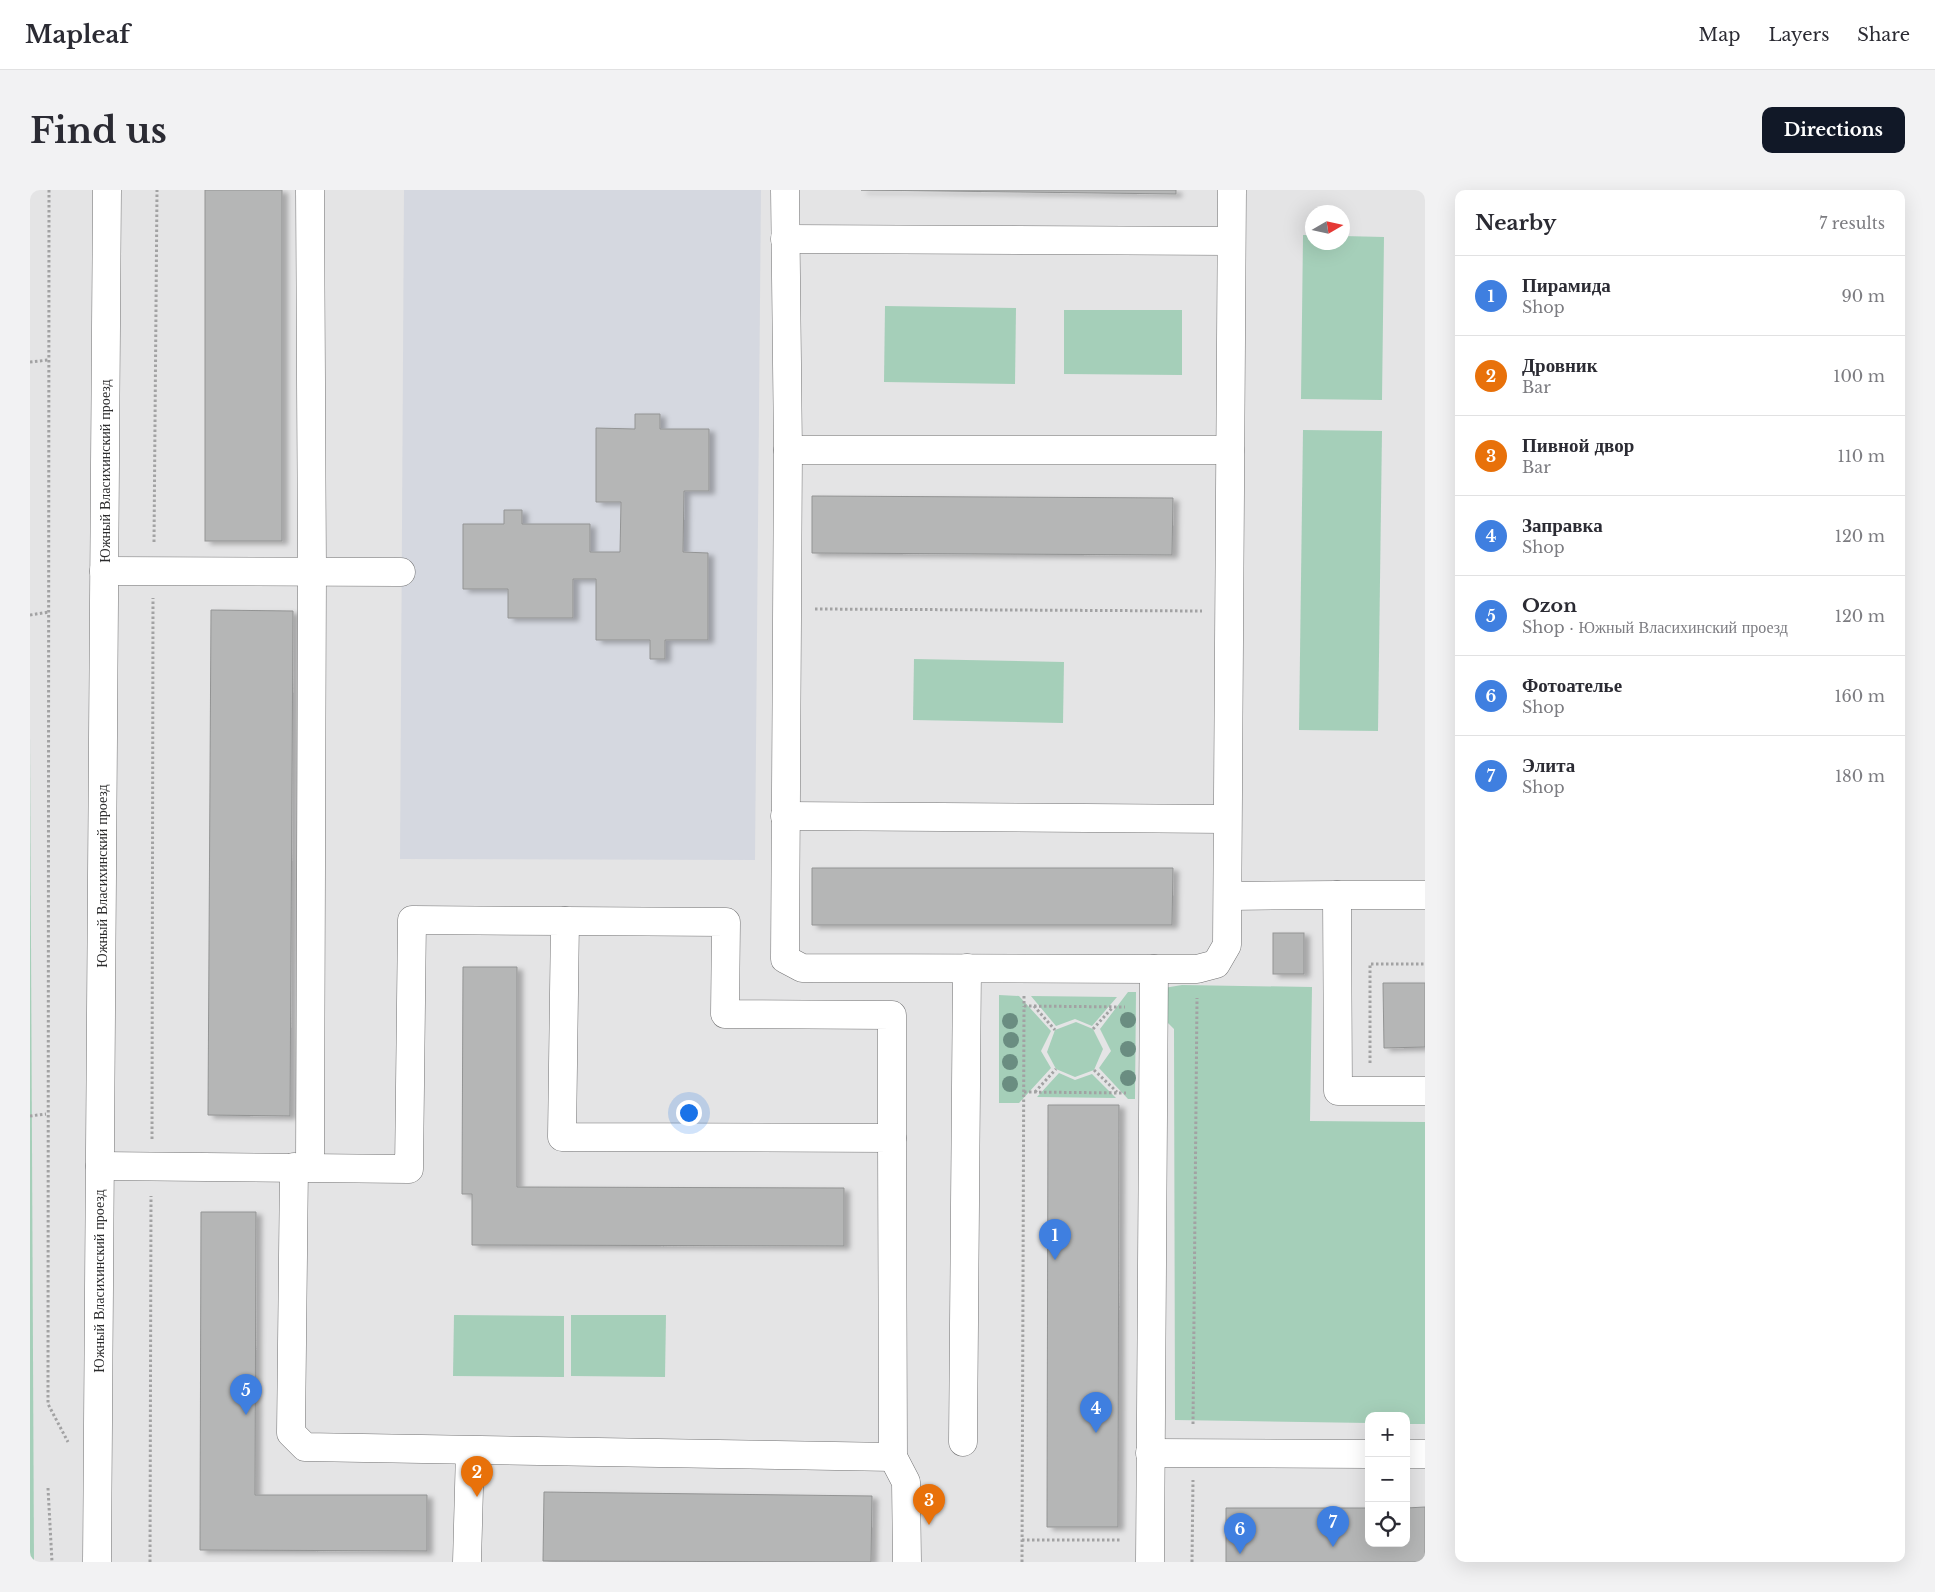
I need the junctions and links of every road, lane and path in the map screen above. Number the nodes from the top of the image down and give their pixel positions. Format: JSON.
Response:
{"nodes":[{"id":1,"x":49,"y":190,"type":"edge"},
{"id":2,"x":107,"y":190,"type":"edge"},
{"id":3,"x":157,"y":190,"type":"edge"},
{"id":4,"x":310,"y":190,"type":"edge"},
{"id":5,"x":785,"y":190,"type":"edge"},
{"id":6,"x":1232,"y":190,"type":"edge"},
{"id":7,"x":785,"y":239,"type":"junction"},
{"id":8,"x":1231,"y":241,"type":"junction"},
{"id":9,"x":48,"y":360,"type":"junction"},
{"id":10,"x":30,"y":362,"type":"edge"},
{"id":11,"x":788,"y":450,"type":"junction"},
{"id":12,"x":1230,"y":450,"type":"junction"},
{"id":13,"x":104,"y":571,"type":"junction"},
{"id":14,"x":153,"y":571,"type":"junction"},
{"id":15,"x":312,"y":571,"type":"junction"},
{"id":16,"x":401,"y":572,"type":"dead end"},
{"id":17,"x":806,"y":609,"type":"dead end"},
{"id":18,"x":1207,"y":611,"type":"dead end"},
{"id":19,"x":49,"y":612,"type":"junction"},
{"id":20,"x":30,"y":615,"type":"edge"},
{"id":21,"x":785,"y":816,"type":"junction"},
{"id":22,"x":1227,"y":819,"type":"junction"},
{"id":23,"x":1337,"y":895,"type":"junction"},
{"id":24,"x":1425,"y":895,"type":"edge"},
{"id":25,"x":1228,"y":896,"type":"junction"},
{"id":26,"x":565,"y":921,"type":"junction"},
{"id":27,"x":1425,"y":964,"type":"edge"},
{"id":28,"x":967,"y":968,"type":"junction"},
{"id":29,"x":1024,"y":968,"type":"junction"},
{"id":30,"x":1154,"y":969,"type":"junction"},
{"id":31,"x":1024,"y":1006,"type":"junction"},
{"id":32,"x":1034,"y":1006,"type":"junction"},
{"id":33,"x":1113,"y":1007,"type":"junction"},
{"id":34,"x":1130,"y":1007,"type":"dead end"},
{"id":35,"x":1093,"y":1029,"type":"dead end"},
{"id":36,"x":1055,"y":1030,"type":"dead end"},
{"id":37,"x":1378,"y":1063,"type":"dead end"},
{"id":38,"x":1056,"y":1069,"type":"dead end"},
{"id":39,"x":1094,"y":1070,"type":"dead end"},
{"id":40,"x":1425,"y":1091,"type":"edge"},
{"id":41,"x":1024,"y":1092,"type":"junction"},
{"id":42,"x":1035,"y":1092,"type":"junction"},
{"id":43,"x":1118,"y":1093,"type":"junction"},
{"id":44,"x":1128,"y":1093,"type":"dead end"},
{"id":45,"x":46,"y":1114,"type":"junction"},
{"id":46,"x":30,"y":1116,"type":"edge"},
{"id":47,"x":892,"y":1138,"type":"junction"},
{"id":48,"x":100,"y":1166,"type":"junction"},
{"id":49,"x":152,"y":1167,"type":"junction"},
{"id":50,"x":302,"y":1167,"type":"junction"},
{"id":51,"x":48,"y":1404,"type":"dead end"},
{"id":52,"x":963,"y":1442,"type":"dead end"},
{"id":53,"x":470,"y":1451,"type":"junction"},
{"id":54,"x":1150,"y":1453,"type":"junction"},
{"id":55,"x":1365,"y":1454,"type":"edge"},
{"id":56,"x":1410,"y":1454,"type":"edge"},
{"id":57,"x":1425,"y":1454,"type":"edge"},
{"id":58,"x":893,"y":1457,"type":"junction"},
{"id":59,"x":48,"y":1488,"type":"dead end"},
{"id":60,"x":1022,"y":1540,"type":"junction"},
{"id":61,"x":1124,"y":1540,"type":"dead end"},
{"id":62,"x":52,"y":1562,"type":"edge"},
{"id":63,"x":97,"y":1562,"type":"edge"},
{"id":64,"x":150,"y":1562,"type":"edge"},
{"id":65,"x":467,"y":1562,"type":"edge"},
{"id":66,"x":907,"y":1562,"type":"edge"},
{"id":67,"x":1022,"y":1562,"type":"edge"},
{"id":68,"x":1150,"y":1562,"type":"edge"}],
"edges":[{"from":1,"to":9,"type":"path"},
{"from":2,"to":13,"type":"street","name":"Южный Власихинский проезд"},
{"from":3,"to":14,"type":"path"},
{"from":4,"to":15,"type":"street"},
{"from":5,"to":7,"type":"street"},
{"from":6,"to":8,"type":"street"},
{"from":7,"to":8,"type":"street"},
{"from":7,"to":11,"type":"street"},
{"from":8,"to":12,"type":"street"},
{"from":9,"to":10,"type":"path"},
{"from":9,"to":19,"type":"path"},
{"from":11,"to":12,"type":"street"},
{"from":11,"to":21,"type":"street"},
{"from":12,"to":22,"type":"street"},
{"from":13,"to":14,"type":"street"},
{"from":13,"to":48,"type":"street","name":"Южный Власихинский проезд"},
{"from":14,"to":15,"type":"street"},
{"from":14,"to":49,"type":"path"},
{"from":15,"to":16,"type":"street"},
{"from":15,"to":50,"type":"street"},
{"from":17,"to":18,"type":"path"},
{"from":19,"to":20,"type":"path"},
{"from":19,"to":45,"type":"path"},
{"from":21,"to":22,"type":"street"},
{"from":21,"to":28,"type":"street"},
{"from":22,"to":25,"type":"street"},
{"from":23,"to":24,"type":"street"},
{"from":23,"to":25,"type":"street"},
{"from":23,"to":40,"type":"street"},
{"from":25,"to":30,"type":"street"},
{"from":26,"to":47,"type":"street"},
{"from":26,"to":47,"type":"street"},
{"from":26,"to":50,"type":"street"},
{"from":27,"to":37,"type":"path"},
{"from":28,"to":29,"type":"street"},
{"from":28,"to":52,"type":"street"},
{"from":29,"to":30,"type":"street"},
{"from":29,"to":31,"type":"path"},
{"from":30,"to":54,"type":"street"},
{"from":31,"to":32,"type":"path"},
{"from":31,"to":41,"type":"path"},
{"from":32,"to":33,"type":"path"},
{"from":32,"to":36,"type":"path"},
{"from":33,"to":34,"type":"path"},
{"from":33,"to":35,"type":"path"},
{"from":38,"to":42,"type":"path"},
{"from":39,"to":43,"type":"path"},
{"from":41,"to":42,"type":"path"},
{"from":41,"to":60,"type":"path"},
{"from":42,"to":43,"type":"path"},
{"from":43,"to":44,"type":"path"},
{"from":45,"to":46,"type":"path"},
{"from":45,"to":51,"type":"path"},
{"from":47,"to":58,"type":"street"},
{"from":48,"to":49,"type":"street"},
{"from":48,"to":63,"type":"street","name":"Южный Власихинский проезд"},
{"from":49,"to":50,"type":"street"},
{"from":49,"to":64,"type":"path"},
{"from":50,"to":53,"type":"street"},
{"from":53,"to":58,"type":"street"},
{"from":53,"to":65,"type":"street"},
{"from":54,"to":55,"type":"street"},
{"from":54,"to":68,"type":"street"},
{"from":56,"to":57,"type":"street"},
{"from":58,"to":66,"type":"street"},
{"from":59,"to":62,"type":"path"},
{"from":60,"to":61,"type":"path"},
{"from":60,"to":67,"type":"path"}]}
